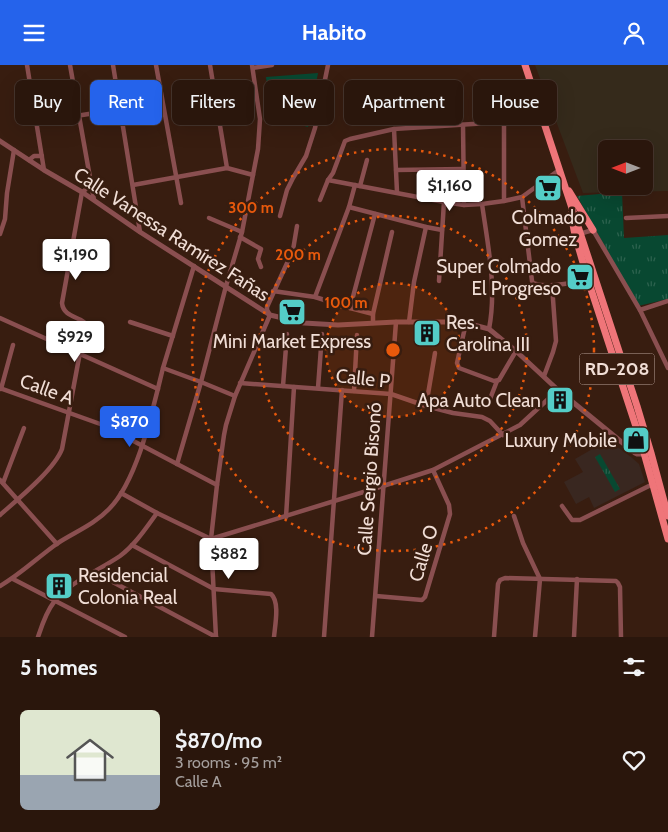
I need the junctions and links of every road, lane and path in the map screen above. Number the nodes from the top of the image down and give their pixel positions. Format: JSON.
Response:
{"nodes":[{"id":1,"x":27,"y":65,"type":"edge"},
{"id":2,"x":70,"y":65,"type":"edge"},
{"id":3,"x":113,"y":65,"type":"edge"},
{"id":4,"x":156,"y":65,"type":"edge"},
{"id":5,"x":210,"y":65,"type":"edge"},
{"id":6,"x":272,"y":65,"type":"edge"},
{"id":7,"x":328,"y":65,"type":"edge"},
{"id":8,"x":525,"y":65,"type":"edge"},
{"id":9,"x":253,"y":67,"type":"edge"},
{"id":10,"x":30,"y":80,"type":"edge"},
{"id":11,"x":73,"y":80,"type":"edge"},
{"id":12,"x":116,"y":80,"type":"edge"},
{"id":13,"x":530,"y":80,"type":"edge"},
{"id":14,"x":80,"y":121,"type":"edge"},
{"id":15,"x":473,"y":124,"type":"edge"},
{"id":16,"x":37,"y":125,"type":"edge"},
{"id":17,"x":124,"y":125,"type":"edge"},
{"id":18,"x":464,"y":125,"type":"junction"},
{"id":19,"x":504,"y":125,"type":"edge"},
{"id":20,"x":545,"y":125,"type":"edge"},
{"id":21,"x":394,"y":129,"type":"junction"},
{"id":22,"x":0,"y":141,"type":"edge"},
{"id":23,"x":14,"y":150,"type":"junction"},
{"id":24,"x":42,"y":156,"type":"junction"},
{"id":25,"x":367,"y":159,"type":"dead end"},
{"id":26,"x":29,"y":160,"type":"junction"},
{"id":27,"x":227,"y":168,"type":"junction"},
{"id":28,"x":464,"y":169,"type":"junction"},
{"id":29,"x":44,"y":170,"type":"junction"},
{"id":30,"x":396,"y":170,"type":"junction"},
{"id":31,"x":559,"y":170,"type":"junction"},
{"id":32,"x":253,"y":175,"type":"junction"},
{"id":33,"x":176,"y":177,"type":"junction"},
{"id":34,"x":328,"y":180,"type":"junction"},
{"id":35,"x":563,"y":182,"type":"junction"},
{"id":36,"x":133,"y":185,"type":"junction"},
{"id":37,"x":358,"y":185,"type":"junction"},
{"id":38,"x":91,"y":186,"type":"junction"},
{"id":39,"x":0,"y":192,"type":"edge"},
{"id":40,"x":82,"y":192,"type":"junction"},
{"id":41,"x":397,"y":192,"type":"junction"},
{"id":42,"x":7,"y":193,"type":"junction"},
{"id":43,"x":522,"y":197,"type":"junction"},
{"id":44,"x":94,"y":200,"type":"junction"},
{"id":45,"x":320,"y":200,"type":"dead end"},
{"id":46,"x":504,"y":201,"type":"junction"},
{"id":47,"x":444,"y":202,"type":"junction"},
{"id":48,"x":181,"y":203,"type":"dead end"},
{"id":49,"x":482,"y":204,"type":"junction"},
{"id":50,"x":464,"y":205,"type":"junction"},
{"id":51,"x":349,"y":207,"type":"junction"},
{"id":52,"x":375,"y":214,"type":"junction"},
{"id":53,"x":280,"y":216,"type":"dead end"},
{"id":54,"x":668,"y":216,"type":"edge"},
{"id":55,"x":209,"y":218,"type":"dead end"},
{"id":56,"x":626,"y":218,"type":"dead end"},
{"id":57,"x":297,"y":226,"type":"dead end"},
{"id":58,"x":426,"y":227,"type":"junction"},
{"id":59,"x":442,"y":229,"type":"junction"},
{"id":60,"x":593,"y":231,"type":"junction"},
{"id":61,"x":140,"y":232,"type":"junction"},
{"id":62,"x":392,"y":232,"type":"dead end"},
{"id":63,"x":241,"y":234,"type":"junction"},
{"id":64,"x":0,"y":235,"type":"edge"},
{"id":65,"x":578,"y":235,"type":"junction"},
{"id":66,"x":194,"y":266,"type":"junction"},
{"id":67,"x":261,"y":267,"type":"dead end"},
{"id":68,"x":588,"y":280,"type":"junction"},
{"id":69,"x":439,"y":281,"type":"dead end"},
{"id":70,"x":552,"y":285,"type":"junction"},
{"id":71,"x":226,"y":286,"type":"junction"},
{"id":72,"x":273,"y":291,"type":"junction"},
{"id":73,"x":315,"y":297,"type":"junction"},
{"id":74,"x":668,"y":301,"type":"edge"},
{"id":75,"x":350,"y":308,"type":"junction"},
{"id":76,"x":640,"y":310,"type":"junction"},
{"id":77,"x":373,"y":314,"type":"junction"},
{"id":78,"x":270,"y":315,"type":"junction"},
{"id":79,"x":0,"y":318,"type":"edge"},
{"id":80,"x":130,"y":322,"type":"dead end"},
{"id":81,"x":396,"y":322,"type":"junction"},
{"id":82,"x":409,"y":322,"type":"junction"},
{"id":83,"x":373,"y":323,"type":"junction"},
{"id":84,"x":466,"y":323,"type":"junction"},
{"id":85,"x":489,"y":329,"type":"junction"},
{"id":86,"x":287,"y":334,"type":"dead end"},
{"id":87,"x":322,"y":334,"type":"dead end"},
{"id":88,"x":358,"y":335,"type":"dead end"},
{"id":89,"x":173,"y":336,"type":"junction"},
{"id":90,"x":13,"y":345,"type":"dead end"},
{"id":91,"x":516,"y":351,"type":"junction"},
{"id":92,"x":435,"y":353,"type":"dead end"},
{"id":93,"x":80,"y":355,"type":"junction"},
{"id":94,"x":163,"y":368,"type":"junction"},
{"id":95,"x":668,"y":368,"type":"edge"},
{"id":96,"x":544,"y":376,"type":"junction"},
{"id":97,"x":497,"y":381,"type":"junction"},
{"id":98,"x":202,"y":382,"type":"junction"},
{"id":99,"x":240,"y":383,"type":"junction"},
{"id":100,"x":284,"y":386,"type":"junction"},
{"id":101,"x":294,"y":387,"type":"junction"},
{"id":102,"x":318,"y":388,"type":"junction"},
{"id":103,"x":1,"y":389,"type":"edge"},
{"id":104,"x":158,"y":389,"type":"junction"},
{"id":105,"x":558,"y":389,"type":"junction"},
{"id":106,"x":342,"y":390,"type":"junction"},
{"id":107,"x":354,"y":391,"type":"junction"},
{"id":108,"x":391,"y":394,"type":"junction"},
{"id":109,"x":235,"y":396,"type":"junction"},
{"id":110,"x":490,"y":399,"type":"dead end"},
{"id":111,"x":426,"y":406,"type":"junction"},
{"id":112,"x":70,"y":413,"type":"junction"},
{"id":113,"x":24,"y":428,"type":"dead end"},
{"id":114,"x":503,"y":435,"type":"junction"},
{"id":115,"x":142,"y":445,"type":"junction"},
{"id":116,"x":648,"y":454,"type":"junction"},
{"id":117,"x":177,"y":464,"type":"junction"},
{"id":118,"x":433,"y":470,"type":"junction"},
{"id":119,"x":2,"y":482,"type":"edge"},
{"id":120,"x":652,"y":484,"type":"junction"},
{"id":121,"x":217,"y":485,"type":"junction"},
{"id":122,"x":383,"y":486,"type":"junction"},
{"id":123,"x":660,"y":486,"type":"junction"},
{"id":124,"x":121,"y":493,"type":"junction"},
{"id":125,"x":668,"y":494,"type":"edge"},
{"id":126,"x":17,"y":499,"type":"junction"},
{"id":127,"x":334,"y":501,"type":"junction"},
{"id":128,"x":562,"y":505,"type":"dead end"},
{"id":129,"x":158,"y":513,"type":"junction"},
{"id":130,"x":0,"y":515,"type":"edge"},
{"id":131,"x":514,"y":516,"type":"dead end"},
{"id":132,"x":668,"y":516,"type":"edge"},
{"id":133,"x":286,"y":517,"type":"junction"},
{"id":134,"x":211,"y":539,"type":"junction"},
{"id":135,"x":668,"y":539,"type":"edge"},
{"id":136,"x":57,"y":544,"type":"junction"},
{"id":137,"x":132,"y":545,"type":"junction"},
{"id":138,"x":94,"y":572,"type":"junction"},
{"id":139,"x":13,"y":579,"type":"junction"},
{"id":140,"x":540,"y":579,"type":"junction"},
{"id":141,"x":577,"y":579,"type":"junction"},
{"id":142,"x":0,"y":586,"type":"edge"},
{"id":143,"x":214,"y":589,"type":"junction"},
{"id":144,"x":376,"y":596,"type":"junction"},
{"id":145,"x":55,"y":601,"type":"junction"},
{"id":146,"x":38,"y":637,"type":"edge"},
{"id":147,"x":125,"y":637,"type":"edge"},
{"id":148,"x":216,"y":637,"type":"edge"},
{"id":149,"x":274,"y":637,"type":"edge"},
{"id":150,"x":324,"y":637,"type":"edge"},
{"id":151,"x":372,"y":637,"type":"edge"},
{"id":152,"x":494,"y":637,"type":"edge"},
{"id":153,"x":535,"y":637,"type":"edge"},
{"id":154,"x":574,"y":637,"type":"edge"},
{"id":155,"x":621,"y":637,"type":"edge"}],
"edges":[{"from":1,"to":10,"type":"street"},
{"from":2,"to":11,"type":"street"},
{"from":3,"to":12,"type":"street"},
{"from":4,"to":33,"type":"street"},
{"from":5,"to":27,"type":"street"},
{"from":6,"to":9,"type":"street"},
{"from":7,"to":53,"type":"street"},
{"from":8,"to":13,"type":"main road","number":"RD-208"},
{"from":9,"to":32,"type":"street"},
{"from":14,"to":38,"type":"street"},
{"from":15,"to":18,"type":"street"},
{"from":16,"to":24,"type":"street"},
{"from":17,"to":36,"type":"street"},
{"from":18,"to":21,"type":"street"},
{"from":18,"to":28,"type":"street"},
{"from":19,"to":46,"type":"street"},
{"from":20,"to":31,"type":"main road","number":"RD-208"},
{"from":21,"to":30,"type":"street"},
{"from":21,"to":34,"type":"street"},
{"from":22,"to":23,"type":"street","name":"Calle Vanessa Ramírez Fañas"},
{"from":23,"to":26,"type":"street","name":"Calle Vanessa Ramírez Fañas"},
{"from":23,"to":42,"type":"street"},
{"from":24,"to":26,"type":"street"},
{"from":24,"to":29,"type":"street"},
{"from":25,"to":37,"type":"street"},
{"from":26,"to":29,"type":"street","name":"Calle Vanessa Ramírez Fañas"},
{"from":27,"to":32,"type":"street"},
{"from":27,"to":33,"type":"street"},
{"from":28,"to":30,"type":"street"},
{"from":28,"to":50,"type":"street"},
{"from":29,"to":40,"type":"street","name":"Calle Vanessa Ramírez Fañas"},
{"from":30,"to":41,"type":"street"},
{"from":31,"to":35,"type":"main road","number":"RD-208"},
{"from":31,"to":43,"type":"street"},
{"from":32,"to":63,"type":"street"},
{"from":33,"to":36,"type":"street"},
{"from":33,"to":48,"type":"street"},
{"from":34,"to":37,"type":"street"},
{"from":34,"to":45,"type":"street"},
{"from":35,"to":60,"type":"main road"},
{"from":35,"to":65,"type":"main road","number":"RD-208"},
{"from":36,"to":61,"type":"street"},
{"from":37,"to":41,"type":"street"},
{"from":37,"to":51,"type":"street"},
{"from":38,"to":40,"type":"street"},
{"from":38,"to":44,"type":"street"},
{"from":39,"to":42,"type":"street"},
{"from":40,"to":44,"type":"street","name":"Calle Vanessa Ramírez Fañas"},
{"from":40,"to":93,"type":"street"},
{"from":41,"to":47,"type":"street"},
{"from":42,"to":64,"type":"street"},
{"from":43,"to":46,"type":"street"},
{"from":43,"to":70,"type":"street"},
{"from":44,"to":61,"type":"street","name":"Calle Vanessa Ramírez Fañas"},
{"from":46,"to":49,"type":"street"},
{"from":47,"to":50,"type":"street"},
{"from":47,"to":59,"type":"street"},
{"from":49,"to":50,"type":"street"},
{"from":49,"to":85,"type":"street"},
{"from":51,"to":52,"type":"street"},
{"from":51,"to":73,"type":"street"},
{"from":52,"to":58,"type":"street"},
{"from":52,"to":75,"type":"street"},
{"from":54,"to":56,"type":"street"},
{"from":55,"to":63,"type":"street"},
{"from":57,"to":72,"type":"street"},
{"from":58,"to":59,"type":"street"},
{"from":58,"to":82,"type":"street"},
{"from":59,"to":69,"type":"street"},
{"from":60,"to":65,"type":"street"},
{"from":60,"to":76,"type":"street"},
{"from":61,"to":66,"type":"street","name":"Calle Vanessa Ramírez Fañas"},
{"from":62,"to":77,"type":"street"},
{"from":63,"to":67,"type":"street"},
{"from":63,"to":71,"type":"street"},
{"from":65,"to":68,"type":"main road","number":"RD-208"},
{"from":65,"to":116,"type":"main road","number":"RD-208"},
{"from":66,"to":71,"type":"street","name":"Calle Vanessa Ramírez Fañas"},
{"from":66,"to":89,"type":"street"},
{"from":68,"to":70,"type":"street"},
{"from":68,"to":116,"type":"main road","number":"RD-208"},
{"from":70,"to":96,"type":"street"},
{"from":71,"to":78,"type":"street","name":"Calle Vanessa Ramírez Fañas"},
{"from":71,"to":98,"type":"street"},
{"from":72,"to":73,"type":"street"},
{"from":72,"to":78,"type":"street"},
{"from":73,"to":75,"type":"street"},
{"from":74,"to":76,"type":"street"},
{"from":75,"to":77,"type":"street"},
{"from":76,"to":95,"type":"street"},
{"from":77,"to":83,"type":"street"},
{"from":78,"to":83,"type":"street","name":"Calle Vanessa Ramírez Fañas"},
{"from":78,"to":99,"type":"street"},
{"from":79,"to":93,"type":"street"},
{"from":80,"to":89,"type":"street"},
{"from":81,"to":82,"type":"street","name":"Calle Vanessa Ramírez Fañas"},
{"from":81,"to":83,"type":"street","name":"Calle Vanessa Ramírez Fañas"},
{"from":81,"to":108,"type":"street","name":"Calle Sergio Bisonó"},
{"from":82,"to":84,"type":"street","name":"Calle Vanessa Ramírez Fañas"},
{"from":84,"to":85,"type":"street","name":"Calle Vanessa Ramírez Fañas"},
{"from":84,"to":97,"type":"street"},
{"from":85,"to":91,"type":"street","name":"Calle Vanessa Ramírez Fañas"},
{"from":86,"to":100,"type":"street"},
{"from":87,"to":102,"type":"street"},
{"from":88,"to":107,"type":"street"},
{"from":89,"to":94,"type":"street"},
{"from":90,"to":103,"type":"street"},
{"from":91,"to":96,"type":"street","name":"Calle Vanessa Ramírez Fañas"},
{"from":91,"to":97,"type":"street"},
{"from":92,"to":111,"type":"street"},
{"from":93,"to":104,"type":"street"},
{"from":93,"to":112,"type":"street"},
{"from":94,"to":98,"type":"street"},
{"from":94,"to":104,"type":"street"},
{"from":96,"to":105,"type":"street","name":"Calle Vanessa Ramírez Fañas"},
{"from":97,"to":110,"type":"street"},
{"from":98,"to":109,"type":"street"},
{"from":98,"to":117,"type":"street"},
{"from":99,"to":100,"type":"street","name":"Calle P"},
{"from":99,"to":109,"type":"street"},
{"from":100,"to":101,"type":"street","name":"Calle P"},
{"from":101,"to":102,"type":"street","name":"Calle P"},
{"from":101,"to":133,"type":"street"},
{"from":102,"to":106,"type":"street","name":"Calle P"},
{"from":103,"to":112,"type":"street","name":"Calle A"},
{"from":104,"to":115,"type":"street"},
{"from":105,"to":114,"type":"street"},
{"from":105,"to":116,"type":"street","name":"Calle Vanessa Ramírez Fañas"},
{"from":106,"to":107,"type":"street","name":"Calle P"},
{"from":106,"to":127,"type":"street"},
{"from":107,"to":108,"type":"street","name":"Calle P"},
{"from":108,"to":111,"type":"street","name":"Calle P"},
{"from":108,"to":122,"type":"street","name":"Calle Sergio Bisonó"},
{"from":109,"to":121,"type":"street"},
{"from":111,"to":114,"type":"street","name":"Calle P"},
{"from":112,"to":115,"type":"street","name":"Calle A"},
{"from":112,"to":126,"type":"street"},
{"from":113,"to":119,"type":"street"},
{"from":114,"to":118,"type":"street"},
{"from":115,"to":117,"type":"street","name":"Calle A"},
{"from":115,"to":124,"type":"street"},
{"from":116,"to":120,"type":"main road","number":"RD-208"},
{"from":116,"to":123,"type":"main road","number":"RD-208"},
{"from":117,"to":121,"type":"street","name":"Calle A"},
{"from":118,"to":122,"type":"street"},
{"from":118,"to":144,"type":"street","name":"Calle O"},
{"from":119,"to":126,"type":"street"},
{"from":120,"to":123,"type":"street"},
{"from":120,"to":128,"type":"street"},
{"from":120,"to":135,"type":"main road","number":"RD-208"},
{"from":121,"to":134,"type":"street"},
{"from":122,"to":127,"type":"street"},
{"from":122,"to":144,"type":"street","name":"Calle Sergio Bisonó"},
{"from":123,"to":125,"type":"street"},
{"from":123,"to":132,"type":"main road","number":"RD-208"},
{"from":124,"to":129,"type":"street"},
{"from":124,"to":136,"type":"street"},
{"from":126,"to":130,"type":"street"},
{"from":126,"to":136,"type":"street"},
{"from":127,"to":133,"type":"street"},
{"from":127,"to":150,"type":"street"},
{"from":129,"to":134,"type":"street"},
{"from":129,"to":137,"type":"street"},
{"from":131,"to":140,"type":"street"},
{"from":133,"to":134,"type":"street"},
{"from":134,"to":143,"type":"street"},
{"from":136,"to":139,"type":"street"},
{"from":137,"to":138,"type":"street"},
{"from":137,"to":143,"type":"street"},
{"from":138,"to":145,"type":"street"},
{"from":138,"to":148,"type":"street"},
{"from":139,"to":142,"type":"street"},
{"from":139,"to":145,"type":"street"},
{"from":140,"to":141,"type":"street"},
{"from":140,"to":152,"type":"street"},
{"from":140,"to":153,"type":"street"},
{"from":141,"to":154,"type":"street"},
{"from":141,"to":155,"type":"street"},
{"from":143,"to":148,"type":"street"},
{"from":143,"to":149,"type":"street"},
{"from":144,"to":151,"type":"street","name":"Calle Sergio Bisonó"},
{"from":145,"to":146,"type":"street"},
{"from":145,"to":147,"type":"street"}]}
